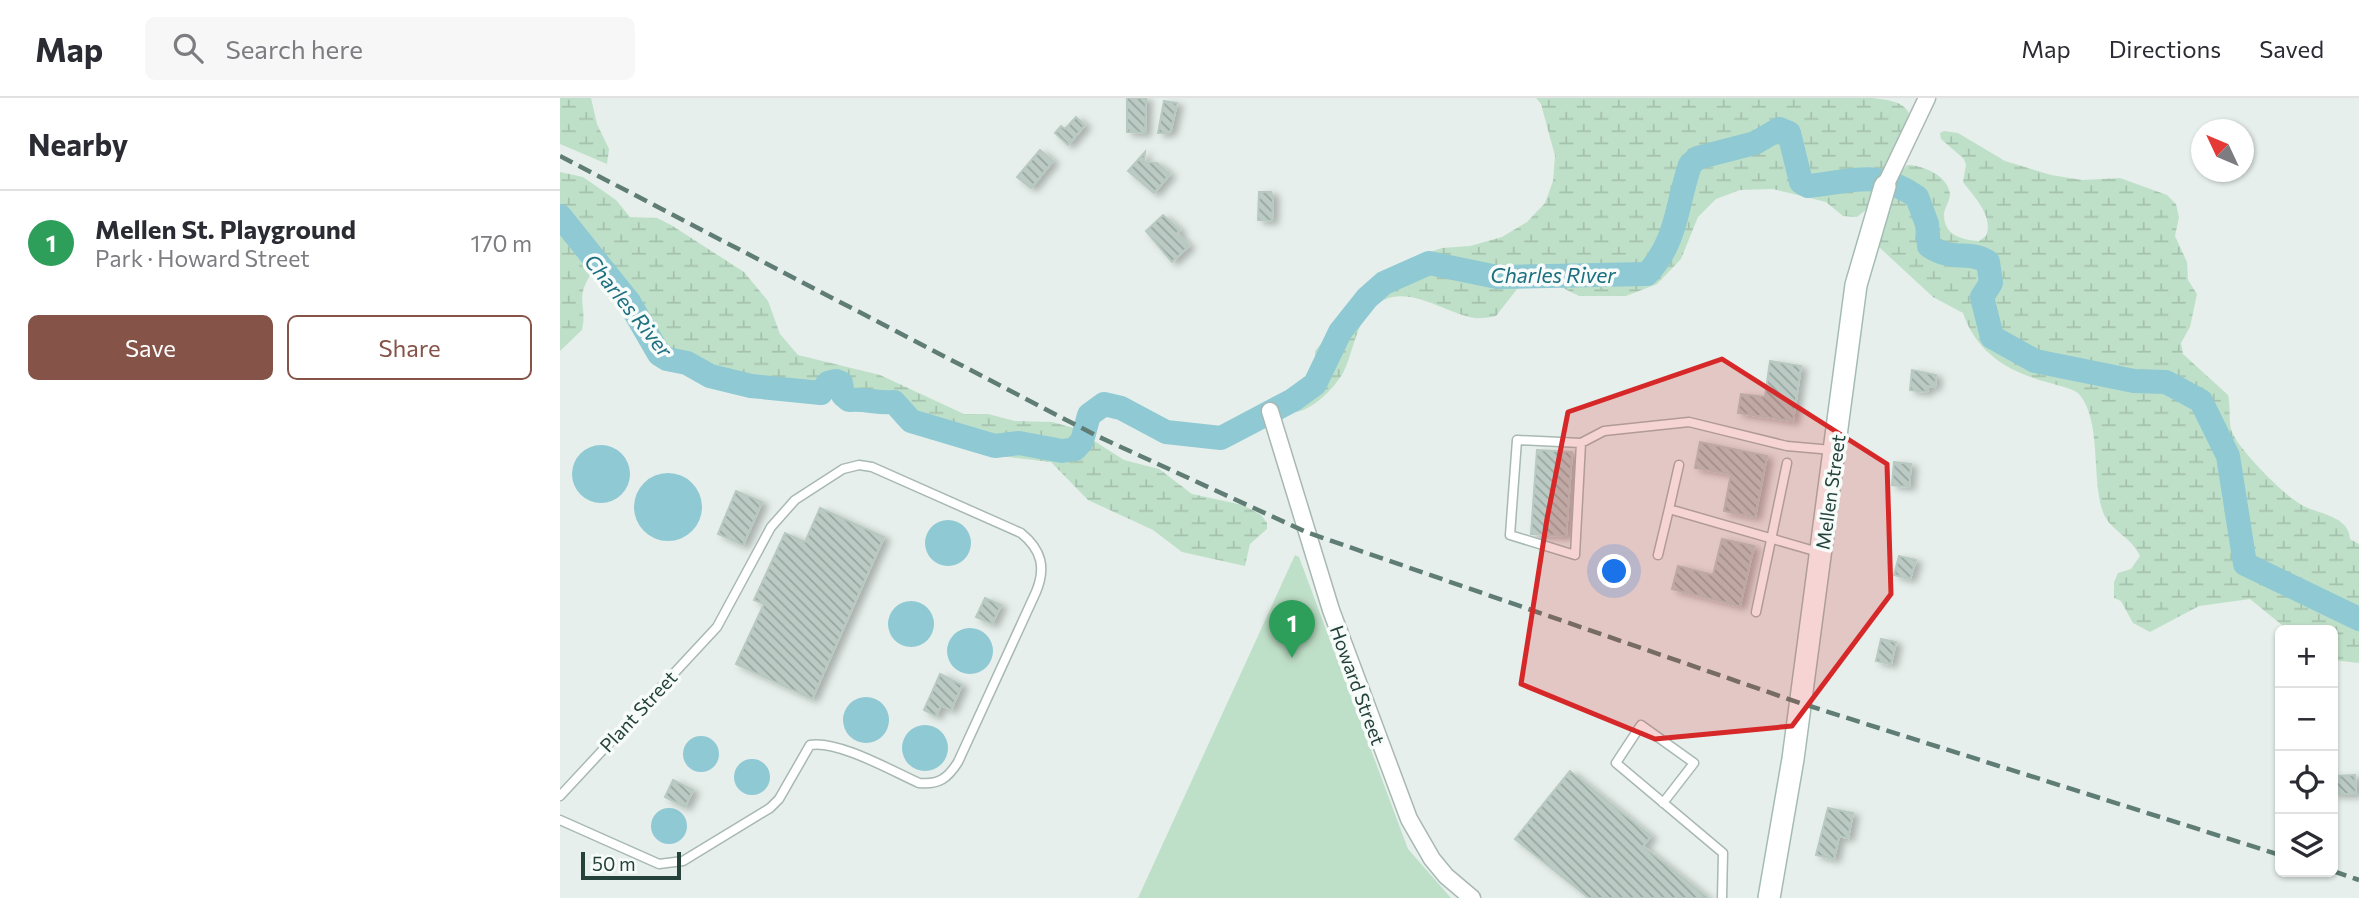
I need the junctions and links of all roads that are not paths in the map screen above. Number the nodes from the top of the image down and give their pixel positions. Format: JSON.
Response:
{"nodes":[{"id":1,"x":1927,"y":98,"type":"edge"},
{"id":2,"x":1887,"y":180,"type":"joint"},
{"id":3,"x":1270,"y":411,"type":"dead end"},
{"id":4,"x":1581,"y":443,"type":"junction"},
{"id":5,"x":1835,"y":450,"type":"junction"},
{"id":6,"x":1787,"y":463,"type":"dead end"},
{"id":7,"x":1679,"y":465,"type":"dead end"},
{"id":8,"x":1670,"y":509,"type":"junction"},
{"id":9,"x":1772,"y":538,"type":"junction"},
{"id":10,"x":1821,"y":552,"type":"junction"},
{"id":11,"x":1658,"y":555,"type":"dead end"},
{"id":12,"x":1756,"y":612,"type":"dead end"},
{"id":13,"x":560,"y":796,"type":"edge"},
{"id":14,"x":1663,"y":803,"type":"junction"},
{"id":15,"x":560,"y":820,"type":"edge"},
{"id":16,"x":1472,"y":898,"type":"edge"},
{"id":17,"x":1722,"y":898,"type":"edge"},
{"id":18,"x":1769,"y":898,"type":"edge"}],
"edges":[{"from":1,"to":2,"type":"street","name":"Mellen Street"},
{"from":2,"to":5,"type":"street","name":"Mellen Street"},
{"from":3,"to":16,"type":"street","name":"Howard Street"},
{"from":4,"to":4,"type":"lane"},
{"from":4,"to":5,"type":"lane"},
{"from":5,"to":10,"type":"street","name":"Mellen Street"},
{"from":6,"to":9,"type":"lane"},
{"from":7,"to":8,"type":"lane"},
{"from":8,"to":9,"type":"lane"},
{"from":8,"to":11,"type":"lane"},
{"from":9,"to":10,"type":"lane"},
{"from":9,"to":12,"type":"lane"},
{"from":10,"to":18,"type":"street","name":"Mellen Street"},
{"from":13,"to":15,"type":"lane","name":"Plant Street"},
{"from":14,"to":14,"type":"lane"},
{"from":14,"to":17,"type":"lane"}]}
